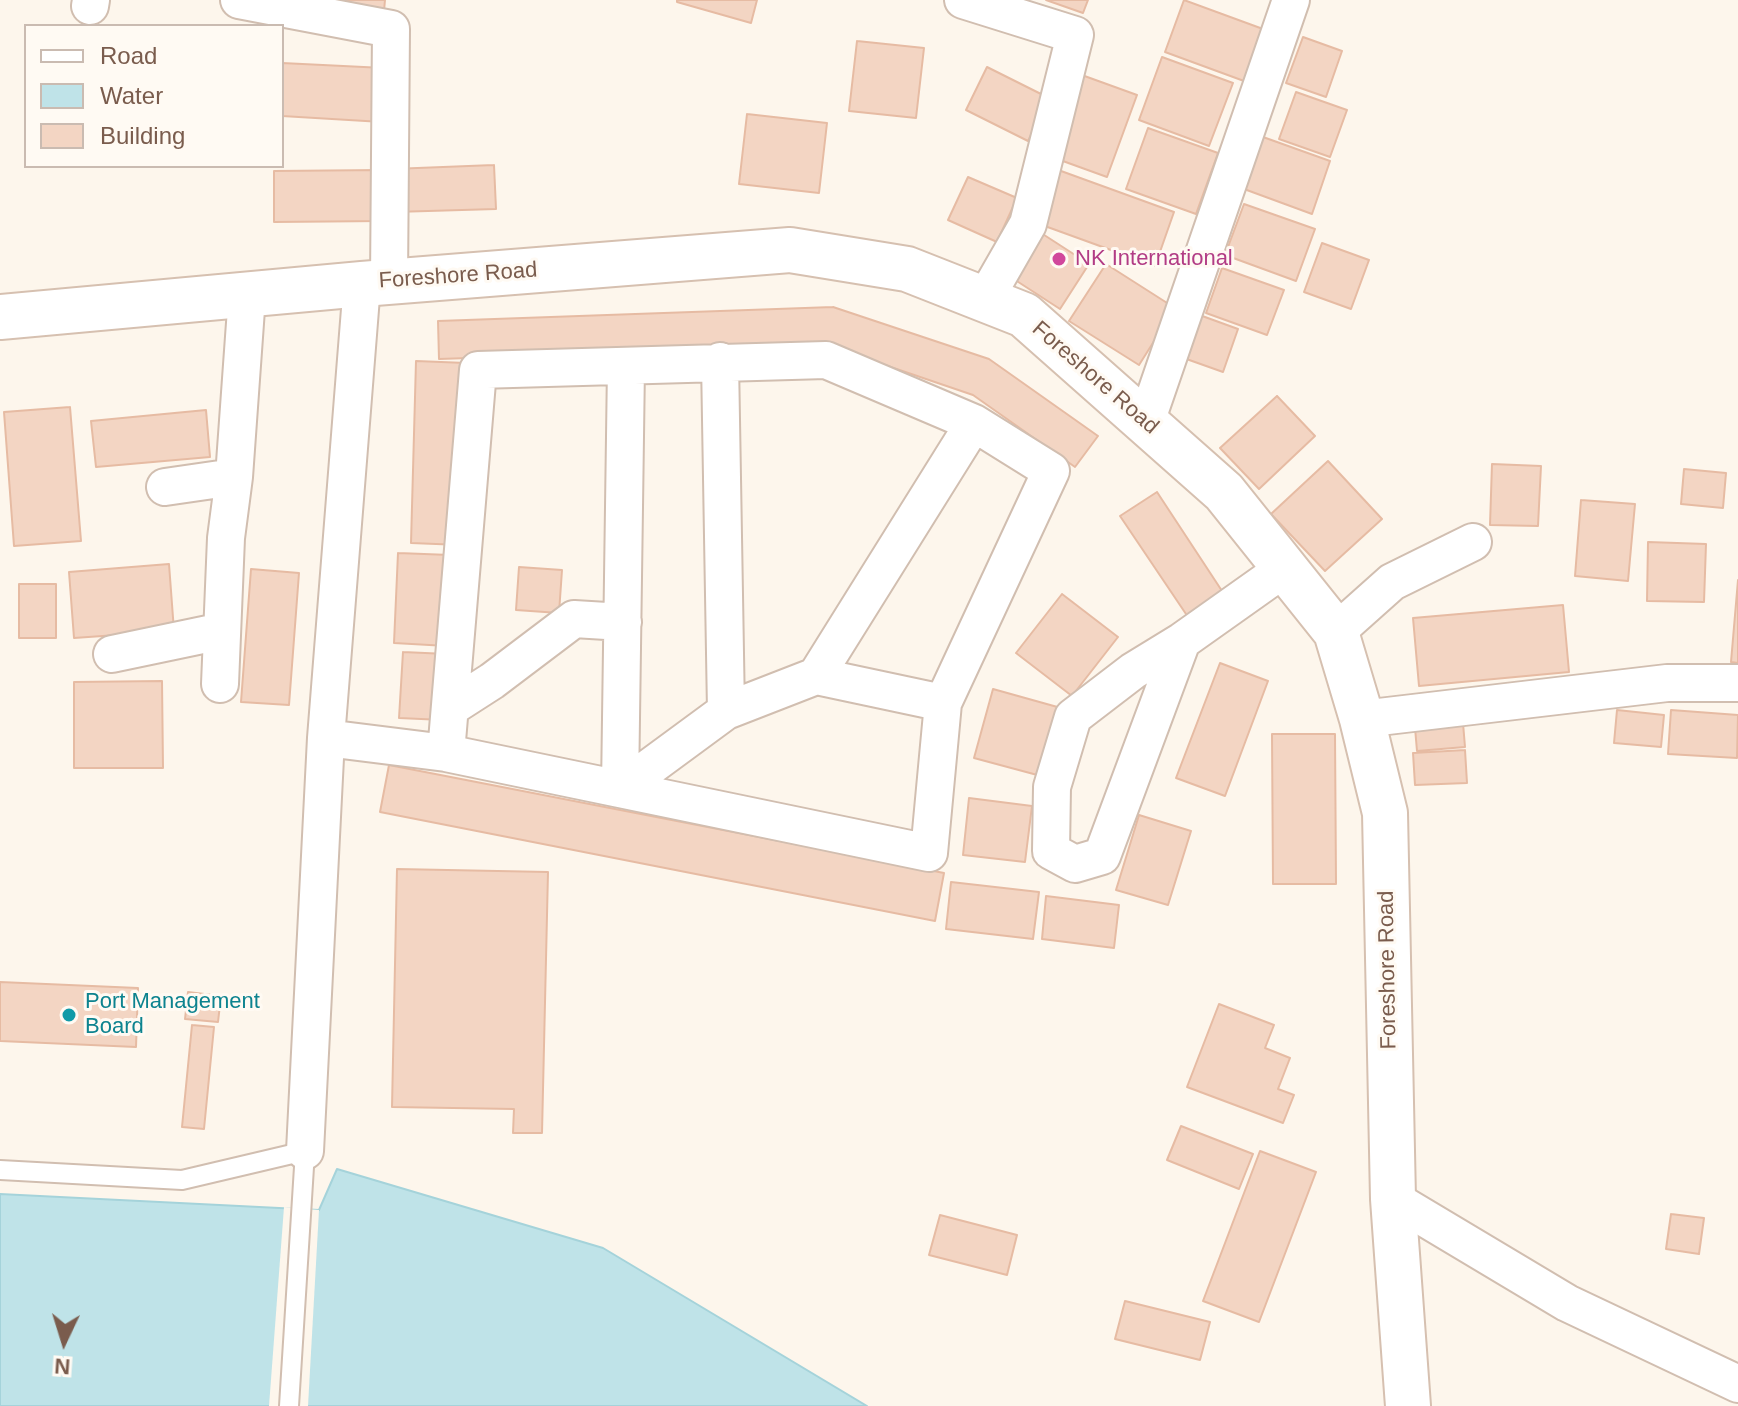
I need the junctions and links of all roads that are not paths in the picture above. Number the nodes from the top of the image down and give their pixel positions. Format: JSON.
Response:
{"nodes":[{"id":1,"x":239,"y":0,"type":"edge"},
{"id":2,"x":963,"y":0,"type":"edge"},
{"id":3,"x":1291,"y":0,"type":"edge"},
{"id":4,"x":376,"y":282,"type":"junction"},
{"id":5,"x":247,"y":295,"type":"junction"},
{"id":6,"x":985,"y":299,"type":"junction"},
{"id":7,"x":0,"y":317,"type":"edge"},
{"id":8,"x":720,"y":361,"type":"junction"},
{"id":9,"x":626,"y":366,"type":"junction"},
{"id":10,"x":1146,"y":422,"type":"junction"},
{"id":11,"x":974,"y":423,"type":"junction"},
{"id":12,"x":234,"y":477,"type":"junction"},
{"id":13,"x":165,"y":487,"type":"dead end"},
{"id":14,"x":1473,"y":542,"type":"dead end"},
{"id":15,"x":1285,"y":568,"type":"junction"},
{"id":16,"x":623,"y":622,"type":"junction"},
{"id":17,"x":222,"y":631,"type":"junction"},
{"id":18,"x":1336,"y":632,"type":"junction"},
{"id":19,"x":1182,"y":641,"type":"junction"},
{"id":20,"x":112,"y":654,"type":"dead end"},
{"id":21,"x":816,"y":676,"type":"junction"},
{"id":22,"x":1738,"y":683,"type":"edge"},
{"id":23,"x":220,"y":684,"type":"dead end"},
{"id":24,"x":943,"y":703,"type":"junction"},
{"id":25,"x":450,"y":708,"type":"junction"},
{"id":26,"x":726,"y":711,"type":"junction"},
{"id":27,"x":1362,"y":719,"type":"junction"},
{"id":28,"x":326,"y":738,"type":"junction"},
{"id":29,"x":446,"y":753,"type":"junction"},
{"id":30,"x":620,"y":789,"type":"junction"},
{"id":31,"x":305,"y":1151,"type":"junction"},
{"id":32,"x":0,"y":1170,"type":"edge"},
{"id":33,"x":1393,"y":1199,"type":"junction"},
{"id":34,"x":1738,"y":1384,"type":"edge"},
{"id":35,"x":289,"y":1406,"type":"edge"},
{"id":36,"x":1408,"y":1406,"type":"edge"}],
"edges":[{"from":1,"to":4,"type":"street"},
{"from":2,"to":6,"type":"street"},
{"from":3,"to":10,"type":"street"},
{"from":4,"to":5,"type":"main road","name":"Foreshore Road"},
{"from":4,"to":6,"type":"main road","name":"Foreshore Road"},
{"from":4,"to":28,"type":"street"},
{"from":5,"to":7,"type":"main road","name":"Foreshore Road"},
{"from":5,"to":12,"type":"street"},
{"from":6,"to":10,"type":"main road","name":"Foreshore Road"},
{"from":8,"to":9,"type":"street"},
{"from":8,"to":11,"type":"street"},
{"from":8,"to":26,"type":"street"},
{"from":9,"to":16,"type":"street"},
{"from":9,"to":25,"type":"street"},
{"from":10,"to":15,"type":"main road","name":"Foreshore Road"},
{"from":11,"to":21,"type":"street"},
{"from":11,"to":24,"type":"street"},
{"from":12,"to":13,"type":"street"},
{"from":12,"to":17,"type":"street"},
{"from":14,"to":18,"type":"street"},
{"from":15,"to":18,"type":"main road","name":"Foreshore Road"},
{"from":15,"to":19,"type":"street"},
{"from":16,"to":25,"type":"street"},
{"from":16,"to":30,"type":"street"},
{"from":17,"to":20,"type":"street"},
{"from":17,"to":23,"type":"street"},
{"from":18,"to":27,"type":"main road","name":"Foreshore Road"},
{"from":19,"to":19,"type":"street"},
{"from":21,"to":24,"type":"street"},
{"from":21,"to":26,"type":"street"},
{"from":22,"to":27,"type":"street"},
{"from":24,"to":30,"type":"street"},
{"from":25,"to":29,"type":"street"},
{"from":26,"to":30,"type":"street"},
{"from":27,"to":33,"type":"main road","name":"Foreshore Road"},
{"from":28,"to":29,"type":"street"},
{"from":28,"to":31,"type":"street"},
{"from":29,"to":30,"type":"street"},
{"from":31,"to":32,"type":"lane"},
{"from":31,"to":35,"type":"lane"},
{"from":33,"to":34,"type":"street"},
{"from":33,"to":36,"type":"main road","name":"Foreshore Road"}]}
